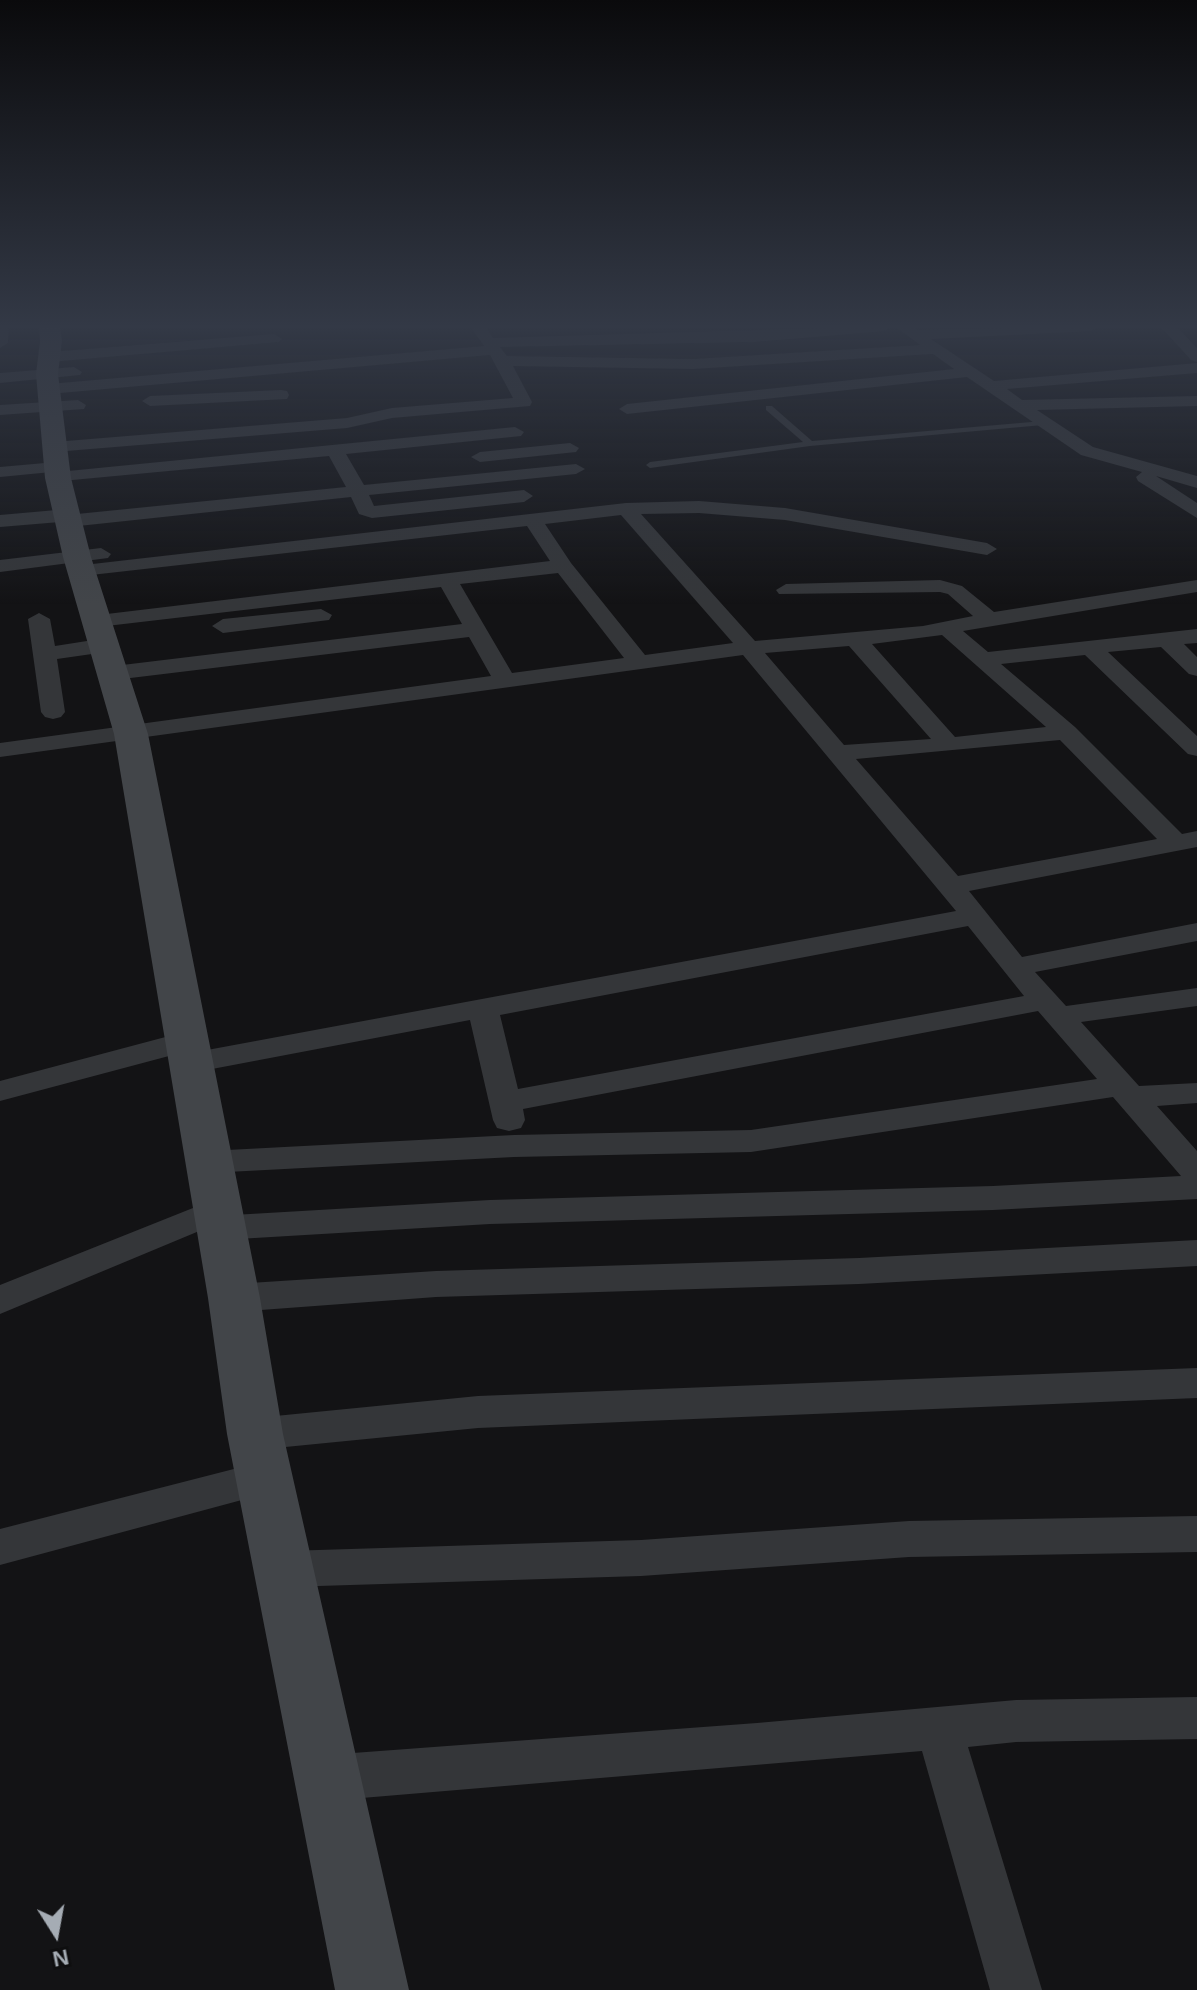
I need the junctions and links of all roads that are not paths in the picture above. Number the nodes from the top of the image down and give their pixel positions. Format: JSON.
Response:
{"nodes":[{"id":1,"x":17,"y":419,"type":"edge"},
{"id":2,"x":39,"y":419,"type":"edge"},
{"id":3,"x":83,"y":419,"type":"edge"},
{"id":4,"x":106,"y":419,"type":"edge"},
{"id":5,"x":109,"y":419,"type":"edge"},
{"id":6,"x":132,"y":419,"type":"edge"},
{"id":7,"x":284,"y":419,"type":"edge"},
{"id":8,"x":366,"y":419,"type":"edge"},
{"id":9,"x":781,"y":419,"type":"edge"},
{"id":10,"x":1037,"y":419,"type":"edge"},
{"id":11,"x":1043,"y":423,"type":"junction"},
{"id":12,"x":283,"y":429,"type":"junction"},
{"id":13,"x":515,"y":432,"type":"dead end"},
{"id":14,"x":61,"y":442,"type":"edge"},
{"id":15,"x":810,"y":444,"type":"junction"},
{"id":16,"x":570,"y":448,"type":"dead end"},
{"id":17,"x":468,"y":458,"type":"dead end"},
{"id":18,"x":1116,"y":459,"type":"junction"},
{"id":19,"x":346,"y":464,"type":"junction"},
{"id":20,"x":650,"y":465,"type":"dead end"},
{"id":21,"x":576,"y":469,"type":"dead end"},
{"id":22,"x":0,"y":472,"type":"edge"},
{"id":23,"x":1197,"y":482,"type":"edge"},
{"id":24,"x":358,"y":491,"type":"junction"},
{"id":25,"x":524,"y":496,"type":"dead end"},
{"id":26,"x":626,"y":509,"type":"junction"},
{"id":27,"x":1197,"y":512,"type":"edge"},
{"id":28,"x":533,"y":520,"type":"junction"},
{"id":29,"x":0,"y":521,"type":"edge"},
{"id":30,"x":987,"y":549,"type":"dead end"},
{"id":31,"x":0,"y":566,"type":"edge"},
{"id":32,"x":563,"y":566,"type":"junction"},
{"id":33,"x":446,"y":578,"type":"junction"},
{"id":34,"x":1197,"y":586,"type":"edge"},
{"id":35,"x":786,"y":590,"type":"dead end"},
{"id":36,"x":321,"y":615,"type":"dead end"},
{"id":37,"x":39,"y":619,"type":"dead end"},
{"id":38,"x":989,"y":619,"type":"junction"},
{"id":39,"x":477,"y":629,"type":"junction"},
{"id":40,"x":948,"y":629,"type":"junction"},
{"id":41,"x":1197,"y":636,"type":"edge"},
{"id":42,"x":856,"y":640,"type":"junction"},
{"id":43,"x":1168,"y":641,"type":"junction"},
{"id":44,"x":106,"y":645,"type":"junction"},
{"id":45,"x":1089,"y":646,"type":"junction"},
{"id":46,"x":749,"y":648,"type":"junction"},
{"id":47,"x":45,"y":654,"type":"junction"},
{"id":48,"x":984,"y":659,"type":"junction"},
{"id":49,"x":639,"y":663,"type":"junction"},
{"id":50,"x":1197,"y":669,"type":"edge"},
{"id":51,"x":505,"y":681,"type":"junction"},
{"id":52,"x":53,"y":712,"type":"dead end"},
{"id":53,"x":1066,"y":732,"type":"junction"},
{"id":54,"x":131,"y":734,"type":"junction"},
{"id":55,"x":949,"y":745,"type":"junction"},
{"id":56,"x":1197,"y":749,"type":"edge"},
{"id":57,"x":0,"y":750,"type":"edge"},
{"id":58,"x":837,"y":753,"type":"junction"},
{"id":59,"x":1186,"y":841,"type":"edge"},
{"id":60,"x":951,"y":886,"type":"junction"},
{"id":61,"x":975,"y":916,"type":"junction"},
{"id":62,"x":1197,"y":932,"type":"edge"},
{"id":63,"x":1015,"y":967,"type":"junction"},
{"id":64,"x":1197,"y":997,"type":"edge"},
{"id":65,"x":1053,"y":1008,"type":"junction"},
{"id":66,"x":483,"y":1009,"type":"junction"},
{"id":67,"x":189,"y":1052,"type":"junction"},
{"id":68,"x":0,"y":1091,"type":"edge"},
{"id":69,"x":1124,"y":1091,"type":"junction"},
{"id":70,"x":1197,"y":1093,"type":"edge"},
{"id":71,"x":506,"y":1102,"type":"junction"},
{"id":72,"x":514,"y":1146,"type":"junction"},
{"id":73,"x":208,"y":1162,"type":"junction"},
{"id":74,"x":1196,"y":1173,"type":"edge"},
{"id":75,"x":220,"y":1219,"type":"junction"},
{"id":76,"x":1197,"y":1253,"type":"edge"},
{"id":77,"x":234,"y":1298,"type":"junction"},
{"id":78,"x":0,"y":1300,"type":"edge"},
{"id":79,"x":1197,"y":1383,"type":"edge"},
{"id":80,"x":260,"y":1456,"type":"junction"},
{"id":81,"x":1197,"y":1534,"type":"edge"},
{"id":82,"x":0,"y":1547,"type":"edge"},
{"id":83,"x":286,"y":1569,"type":"junction"},
{"id":84,"x":1197,"y":1718,"type":"edge"},
{"id":85,"x":939,"y":1729,"type":"junction"},
{"id":86,"x":326,"y":1778,"type":"junction"},
{"id":87,"x":372,"y":1990,"type":"edge"},
{"id":88,"x":1016,"y":1990,"type":"edge"}],
"edges":[{"from":1,"to":14,"type":"street"},
{"from":2,"to":14,"type":"street"},
{"from":3,"to":14,"type":"street"},
{"from":4,"to":14,"type":"street"},
{"from":5,"to":14,"type":"street"},
{"from":6,"to":14,"type":"street"},
{"from":7,"to":12,"type":"street"},
{"from":8,"to":12,"type":"street"},
{"from":9,"to":15,"type":"lane"},
{"from":10,"to":11,"type":"street"},
{"from":11,"to":15,"type":"lane"},
{"from":11,"to":18,"type":"street"},
{"from":12,"to":14,"type":"street"},
{"from":13,"to":19,"type":"street"},
{"from":14,"to":19,"type":"street"},
{"from":14,"to":22,"type":"street"},
{"from":14,"to":24,"type":"street"},
{"from":14,"to":28,"type":"street"},
{"from":14,"to":29,"type":"street"},
{"from":14,"to":31,"type":"street"},
{"from":14,"to":44,"type":"street"},
{"from":15,"to":20,"type":"lane"},
{"from":16,"to":17,"type":"street"},
{"from":18,"to":23,"type":"street"},
{"from":18,"to":27,"type":"street"},
{"from":19,"to":24,"type":"street"},
{"from":21,"to":24,"type":"street"},
{"from":24,"to":25,"type":"street"},
{"from":26,"to":28,"type":"street"},
{"from":26,"to":30,"type":"street"},
{"from":26,"to":46,"type":"street"},
{"from":28,"to":32,"type":"street"},
{"from":32,"to":33,"type":"street"},
{"from":32,"to":49,"type":"street"},
{"from":33,"to":39,"type":"street"},
{"from":33,"to":44,"type":"street"},
{"from":34,"to":38,"type":"street"},
{"from":35,"to":38,"type":"street"},
{"from":36,"to":44,"type":"street"},
{"from":37,"to":47,"type":"street"},
{"from":38,"to":40,"type":"street"},
{"from":39,"to":44,"type":"street"},
{"from":39,"to":51,"type":"street"},
{"from":40,"to":42,"type":"street"},
{"from":40,"to":48,"type":"street"},
{"from":41,"to":43,"type":"street"},
{"from":42,"to":46,"type":"street"},
{"from":42,"to":55,"type":"street"},
{"from":43,"to":45,"type":"street"},
{"from":43,"to":50,"type":"street"},
{"from":44,"to":47,"type":"street"},
{"from":44,"to":54,"type":"street"},
{"from":45,"to":48,"type":"street"},
{"from":45,"to":56,"type":"street"},
{"from":46,"to":49,"type":"street"},
{"from":46,"to":58,"type":"street"},
{"from":47,"to":52,"type":"street"},
{"from":48,"to":53,"type":"street"},
{"from":49,"to":51,"type":"street"},
{"from":51,"to":54,"type":"street"},
{"from":53,"to":55,"type":"street"},
{"from":53,"to":59,"type":"street"},
{"from":54,"to":57,"type":"street"},
{"from":54,"to":67,"type":"street"},
{"from":55,"to":58,"type":"street"},
{"from":58,"to":60,"type":"street"},
{"from":59,"to":60,"type":"street"},
{"from":60,"to":61,"type":"street"},
{"from":61,"to":63,"type":"street"},
{"from":61,"to":66,"type":"street"},
{"from":62,"to":63,"type":"street"},
{"from":63,"to":65,"type":"street"},
{"from":64,"to":65,"type":"street"},
{"from":65,"to":69,"type":"street"},
{"from":65,"to":71,"type":"street"},
{"from":66,"to":67,"type":"street"},
{"from":66,"to":71,"type":"street"},
{"from":67,"to":68,"type":"street"},
{"from":67,"to":73,"type":"street"},
{"from":69,"to":70,"type":"street"},
{"from":69,"to":72,"type":"street"},
{"from":69,"to":74,"type":"street"},
{"from":71,"to":72,"type":"street"},
{"from":72,"to":73,"type":"street"},
{"from":73,"to":75,"type":"street"},
{"from":74,"to":75,"type":"street"},
{"from":75,"to":77,"type":"street"},
{"from":75,"to":78,"type":"street"},
{"from":76,"to":77,"type":"street"},
{"from":77,"to":80,"type":"street"},
{"from":79,"to":80,"type":"street"},
{"from":80,"to":82,"type":"street"},
{"from":80,"to":83,"type":"street"},
{"from":81,"to":83,"type":"street"},
{"from":83,"to":86,"type":"street"},
{"from":84,"to":85,"type":"street"},
{"from":85,"to":86,"type":"street"},
{"from":85,"to":88,"type":"street"},
{"from":86,"to":87,"type":"street"}]}
